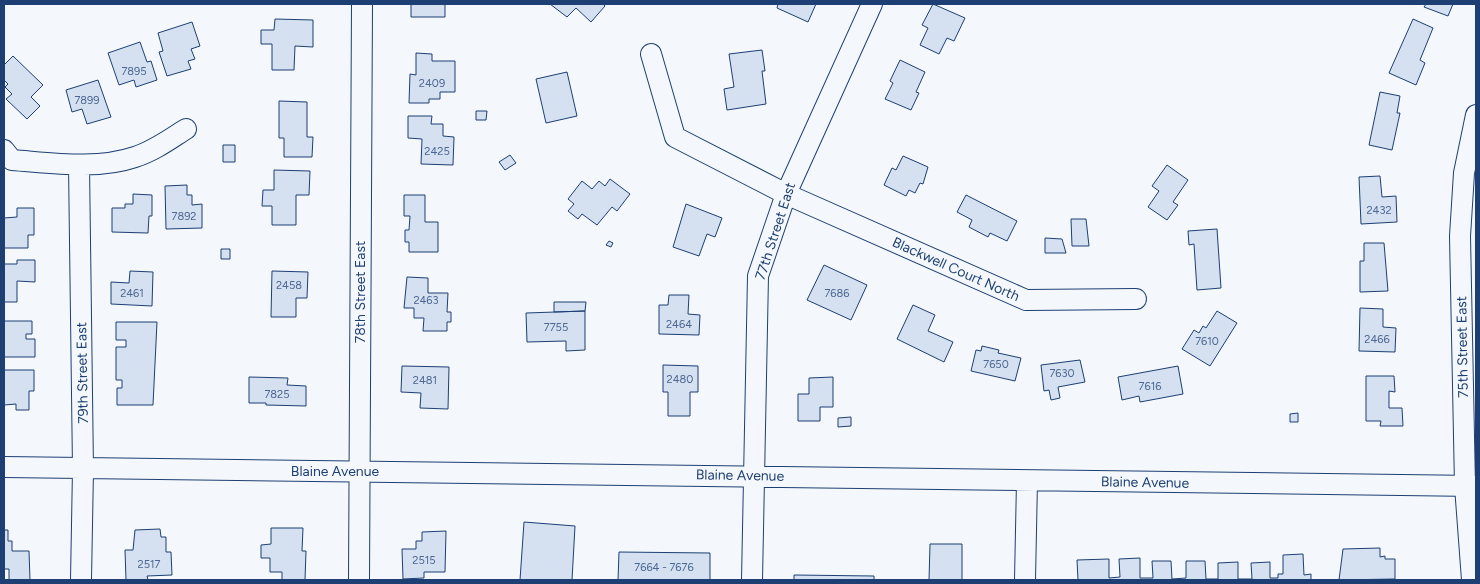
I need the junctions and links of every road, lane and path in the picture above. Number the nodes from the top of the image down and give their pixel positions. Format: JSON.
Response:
{"nodes":[{"id":1,"x":362,"y":4,"type":"edge"},
{"id":2,"x":872,"y":4,"type":"edge"},
{"id":3,"x":651,"y":54,"type":"dead end"},
{"id":4,"x":1476,"y":115,"type":"edge"},
{"id":5,"x":186,"y":129,"type":"dead end"},
{"id":6,"x":4,"y":150,"type":"edge"},
{"id":7,"x":79,"y":165,"type":"junction"},
{"id":8,"x":786,"y":194,"type":"junction"},
{"id":9,"x":1136,"y":299,"type":"dead end"},
{"id":10,"x":4,"y":467,"type":"edge"},
{"id":11,"x":84,"y":469,"type":"junction"},
{"id":12,"x":359,"y":471,"type":"junction"},
{"id":13,"x":753,"y":475,"type":"junction"},
{"id":14,"x":1027,"y":481,"type":"junction"},
{"id":15,"x":1471,"y":486,"type":"edge"},
{"id":16,"x":81,"y":580,"type":"edge"},
{"id":17,"x":359,"y":580,"type":"edge"},
{"id":18,"x":752,"y":580,"type":"edge"},
{"id":19,"x":1025,"y":580,"type":"edge"},
{"id":20,"x":1472,"y":580,"type":"edge"}],
"edges":[{"from":1,"to":12,"type":"street","name":"78th Street East"},
{"from":2,"to":8,"type":"street","name":"77th Street East"},
{"from":3,"to":8,"type":"street","name":"Blackwell Court North"},
{"from":4,"to":15,"type":"street","name":"75th Street East"},
{"from":5,"to":7,"type":"street"},
{"from":6,"to":7,"type":"street"},
{"from":7,"to":11,"type":"street","name":"79th Street East"},
{"from":8,"to":9,"type":"street","name":"Blackwell Court North"},
{"from":8,"to":13,"type":"street","name":"77th Street East"},
{"from":10,"to":11,"type":"street","name":"Blaine Avenue"},
{"from":11,"to":12,"type":"street","name":"Blaine Avenue"},
{"from":11,"to":16,"type":"street","name":"79th Street East"},
{"from":12,"to":13,"type":"street","name":"Blaine Avenue"},
{"from":12,"to":17,"type":"street","name":"78th Street East"},
{"from":13,"to":14,"type":"street","name":"Blaine Avenue"},
{"from":13,"to":18,"type":"street","name":"77th Street East"},
{"from":14,"to":15,"type":"street","name":"Blaine Avenue"},
{"from":14,"to":19,"type":"street"},
{"from":15,"to":20,"type":"street","name":"75th Street East"}]}
